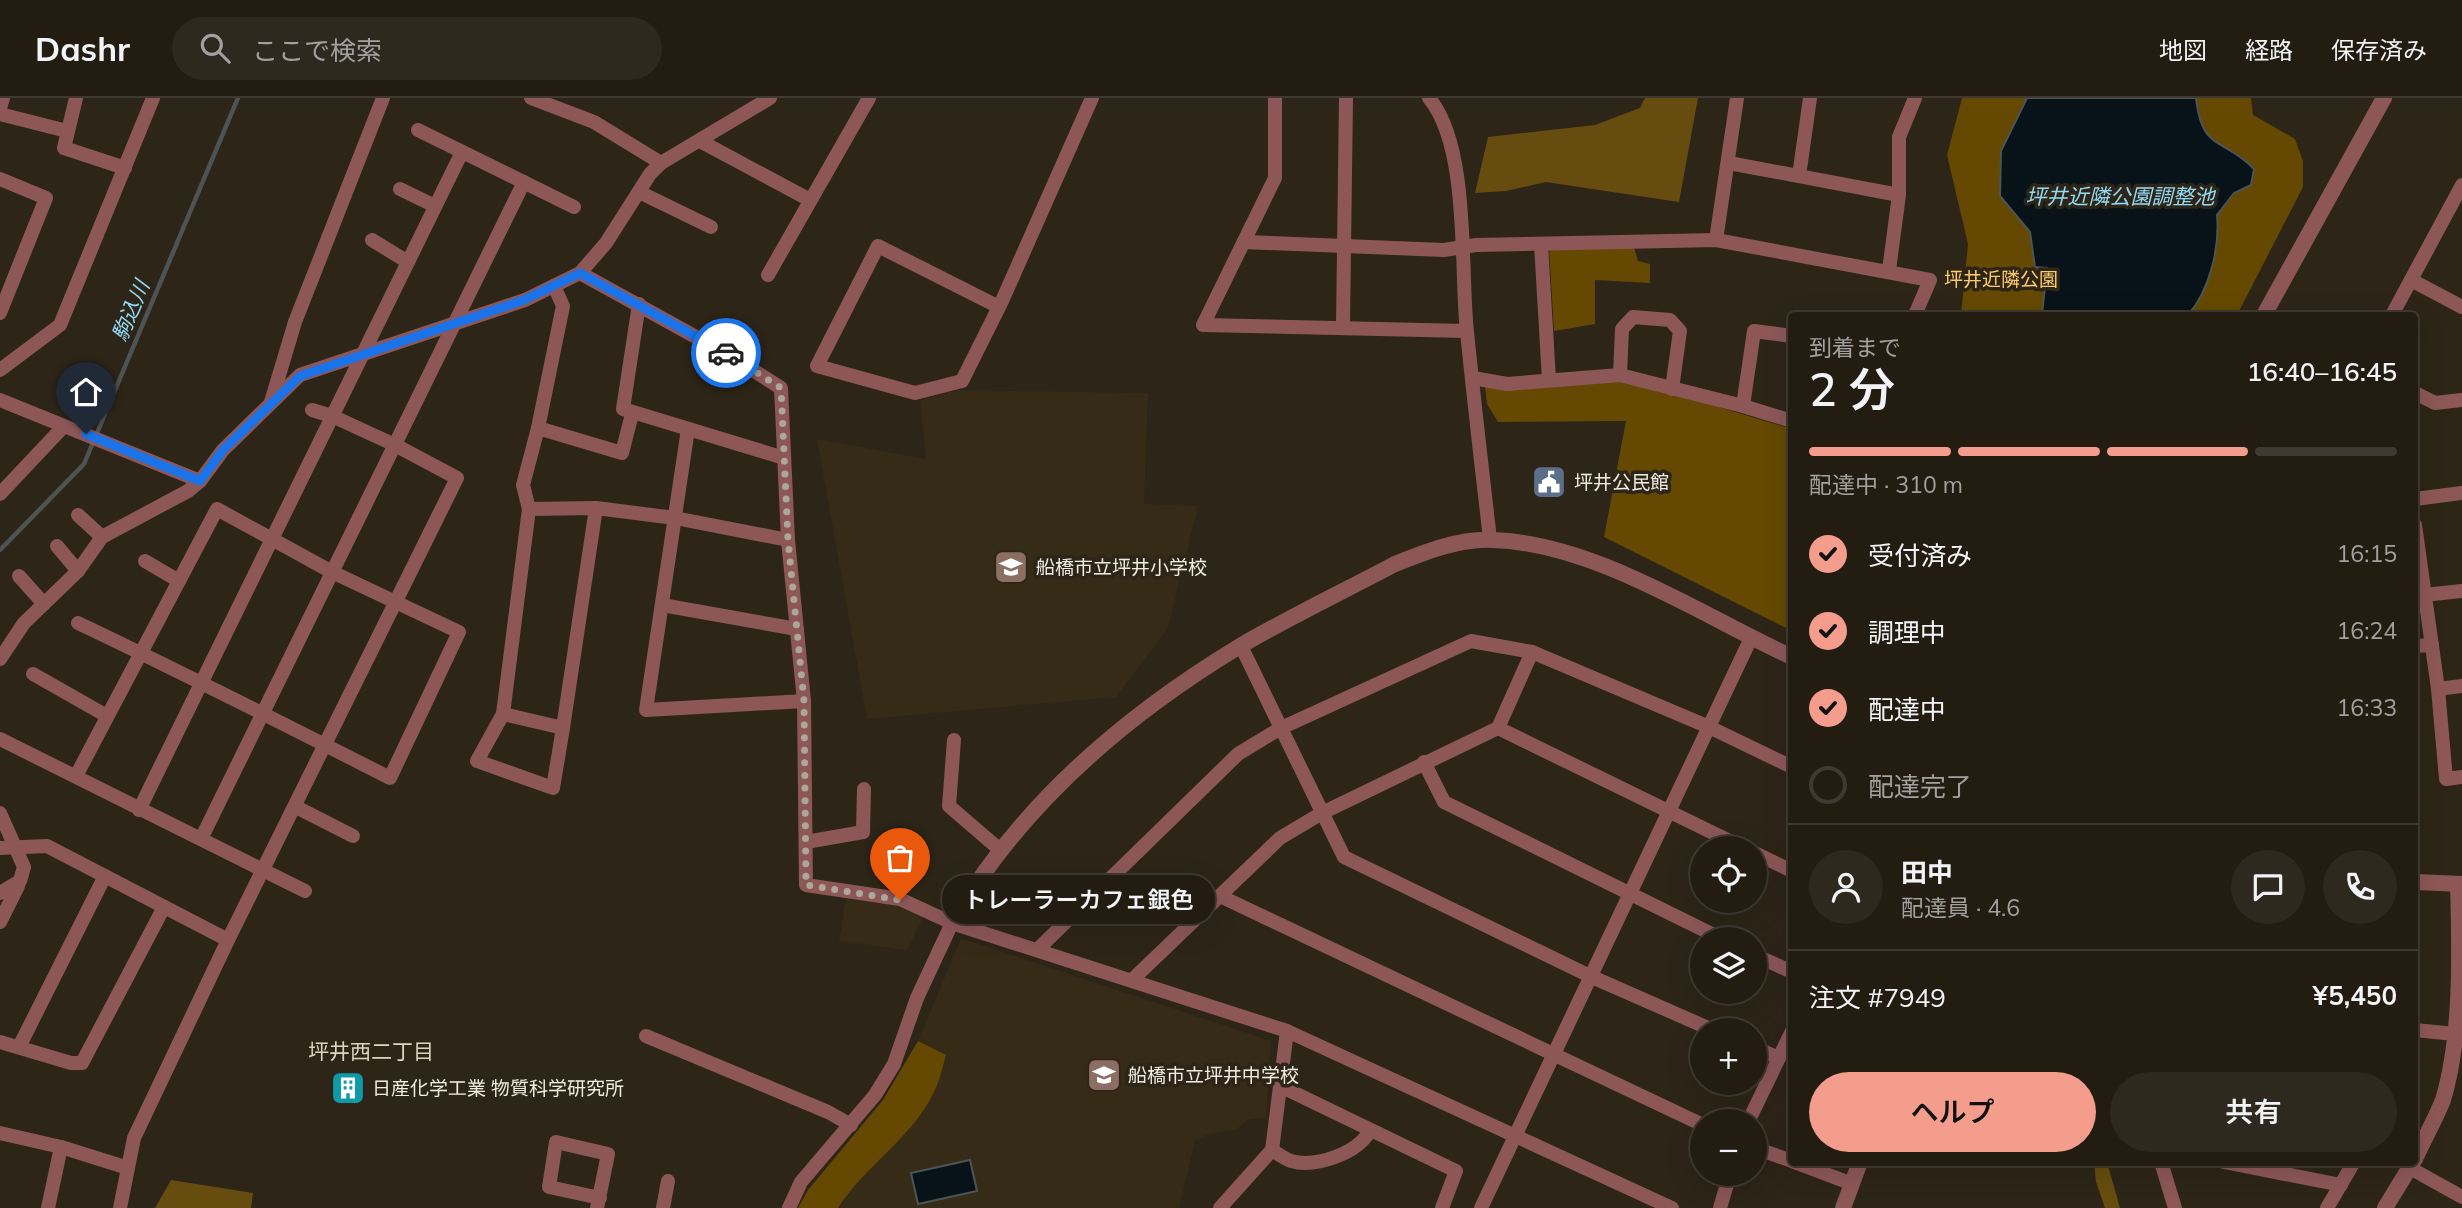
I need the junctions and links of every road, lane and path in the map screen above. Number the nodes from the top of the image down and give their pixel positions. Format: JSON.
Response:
{"nodes":[{"id":1,"x":3,"y":98,"type":"edge"},
{"id":2,"x":76,"y":98,"type":"edge"},
{"id":3,"x":153,"y":98,"type":"edge"},
{"id":4,"x":383,"y":98,"type":"edge"},
{"id":5,"x":531,"y":98,"type":"edge"},
{"id":6,"x":770,"y":98,"type":"edge"},
{"id":7,"x":869,"y":98,"type":"edge"},
{"id":8,"x":1092,"y":98,"type":"edge"},
{"id":9,"x":1275,"y":98,"type":"edge"},
{"id":10,"x":1346,"y":98,"type":"edge"},
{"id":11,"x":1737,"y":98,"type":"edge"},
{"id":12,"x":1810,"y":98,"type":"edge"},
{"id":13,"x":1915,"y":98,"type":"edge"},
{"id":14,"x":2384,"y":98,"type":"edge"},
{"id":15,"x":1425,"y":99,"type":"edge"},
{"id":16,"x":0,"y":111,"type":"edge"},
{"id":17,"x":418,"y":130,"type":"dead end"},
{"id":18,"x":67,"y":131,"type":"junction"},
{"id":19,"x":700,"y":141,"type":"junction"},
{"id":20,"x":462,"y":152,"type":"junction"},
{"id":21,"x":662,"y":163,"type":"junction"},
{"id":22,"x":1729,"y":163,"type":"junction"},
{"id":23,"x":125,"y":168,"type":"junction"},
{"id":24,"x":1799,"y":176,"type":"junction"},
{"id":25,"x":0,"y":180,"type":"edge"},
{"id":26,"x":524,"y":182,"type":"junction"},
{"id":27,"x":2462,"y":185,"type":"edge"},
{"id":28,"x":400,"y":189,"type":"dead end"},
{"id":29,"x":639,"y":192,"type":"junction"},
{"id":30,"x":1899,"y":195,"type":"junction"},
{"id":31,"x":810,"y":200,"type":"junction"},
{"id":32,"x":435,"y":206,"type":"junction"},
{"id":33,"x":574,"y":207,"type":"dead end"},
{"id":34,"x":711,"y":227,"type":"dead end"},
{"id":35,"x":372,"y":240,"type":"dead end"},
{"id":36,"x":1716,"y":240,"type":"junction"},
{"id":37,"x":1244,"y":242,"type":"junction"},
{"id":38,"x":1343,"y":243,"type":"junction"},
{"id":39,"x":1541,"y":244,"type":"junction"},
{"id":40,"x":1462,"y":247,"type":"junction"},
{"id":41,"x":408,"y":261,"type":"junction"},
{"id":42,"x":1889,"y":270,"type":"junction"},
{"id":43,"x":580,"y":273,"type":"junction"},
{"id":44,"x":768,"y":275,"type":"dead end"},
{"id":45,"x":2411,"y":280,"type":"junction"},
{"id":46,"x":554,"y":286,"type":"junction"},
{"id":47,"x":639,"y":304,"type":"junction"},
{"id":48,"x":999,"y":307,"type":"junction"},
{"id":49,"x":2462,"y":307,"type":"edge"},
{"id":50,"x":1916,"y":312,"type":"edge"},
{"id":51,"x":2266,"y":312,"type":"edge"},
{"id":52,"x":2394,"y":312,"type":"edge"},
{"id":53,"x":0,"y":313,"type":"edge"},
{"id":54,"x":455,"y":322,"type":"junction"},
{"id":55,"x":1343,"y":326,"type":"junction"},
{"id":56,"x":1466,"y":331,"type":"junction"},
{"id":57,"x":1788,"y":335,"type":"edge"},
{"id":58,"x":362,"y":355,"type":"junction"},
{"id":59,"x":0,"y":370,"type":"edge"},
{"id":60,"x":1620,"y":375,"type":"junction"},
{"id":61,"x":1473,"y":378,"type":"junction"},
{"id":62,"x":1549,"y":380,"type":"junction"},
{"id":63,"x":1672,"y":389,"type":"junction"},
{"id":64,"x":2418,"y":394,"type":"edge"},
{"id":65,"x":0,"y":400,"type":"edge"},
{"id":66,"x":2462,"y":400,"type":"edge"},
{"id":67,"x":1743,"y":405,"type":"junction"},
{"id":68,"x":270,"y":408,"type":"junction"},
{"id":69,"x":312,"y":410,"type":"dead end"},
{"id":70,"x":632,"y":414,"type":"junction"},
{"id":71,"x":332,"y":416,"type":"junction"},
{"id":72,"x":1788,"y":420,"type":"edge"},
{"id":73,"x":64,"y":426,"type":"junction"},
{"id":74,"x":538,"y":428,"type":"junction"},
{"id":75,"x":688,"y":429,"type":"junction"},
{"id":76,"x":395,"y":445,"type":"junction"},
{"id":77,"x":785,"y":458,"type":"junction"},
{"id":78,"x":200,"y":481,"type":"junction"},
{"id":79,"x":2462,"y":493,"type":"edge"},
{"id":80,"x":0,"y":494,"type":"edge"},
{"id":81,"x":2418,"y":499,"type":"edge"},
{"id":82,"x":596,"y":508,"type":"junction"},
{"id":83,"x":529,"y":509,"type":"junction"},
{"id":84,"x":78,"y":515,"type":"dead end"},
{"id":85,"x":675,"y":518,"type":"junction"},
{"id":86,"x":102,"y":537,"type":"junction"},
{"id":87,"x":1490,"y":539,"type":"junction"},
{"id":88,"x":788,"y":540,"type":"junction"},
{"id":89,"x":271,"y":541,"type":"junction"},
{"id":90,"x":57,"y":546,"type":"dead end"},
{"id":91,"x":145,"y":562,"type":"dead end"},
{"id":92,"x":2418,"y":564,"type":"edge"},
{"id":93,"x":78,"y":571,"type":"junction"},
{"id":94,"x":332,"y":572,"type":"junction"},
{"id":95,"x":19,"y":576,"type":"dead end"},
{"id":96,"x":178,"y":581,"type":"junction"},
{"id":97,"x":2462,"y":591,"type":"edge"},
{"id":98,"x":2424,"y":595,"type":"junction"},
{"id":99,"x":395,"y":602,"type":"junction"},
{"id":100,"x":44,"y":604,"type":"junction"},
{"id":101,"x":662,"y":605,"type":"junction"},
{"id":102,"x":78,"y":623,"type":"dead end"},
{"id":103,"x":797,"y":629,"type":"junction"},
{"id":104,"x":1751,"y":638,"type":"junction"},
{"id":105,"x":2432,"y":645,"type":"junction"},
{"id":106,"x":1241,"y":646,"type":"junction"},
{"id":107,"x":2418,"y":646,"type":"edge"},
{"id":108,"x":140,"y":652,"type":"junction"},
{"id":109,"x":1532,"y":652,"type":"junction"},
{"id":110,"x":1788,"y":655,"type":"edge"},
{"id":111,"x":0,"y":658,"type":"edge"},
{"id":112,"x":33,"y":674,"type":"dead end"},
{"id":113,"x":201,"y":682,"type":"junction"},
{"id":114,"x":2462,"y":686,"type":"edge"},
{"id":115,"x":2438,"y":689,"type":"junction"},
{"id":116,"x":804,"y":701,"type":"junction"},
{"id":117,"x":264,"y":712,"type":"junction"},
{"id":118,"x":503,"y":714,"type":"junction"},
{"id":119,"x":107,"y":716,"type":"junction"},
{"id":120,"x":1709,"y":727,"type":"junction"},
{"id":121,"x":563,"y":728,"type":"junction"},
{"id":122,"x":1281,"y":728,"type":"junction"},
{"id":123,"x":1498,"y":729,"type":"junction"},
{"id":124,"x":0,"y":739,"type":"edge"},
{"id":125,"x":954,"y":740,"type":"dead end"},
{"id":126,"x":326,"y":745,"type":"junction"},
{"id":127,"x":1424,"y":762,"type":"junction"},
{"id":128,"x":1788,"y":765,"type":"edge"},
{"id":129,"x":76,"y":776,"type":"junction"},
{"id":130,"x":2462,"y":777,"type":"edge"},
{"id":131,"x":864,"y":789,"type":"dead end"},
{"id":132,"x":296,"y":807,"type":"junction"},
{"id":133,"x":139,"y":810,"type":"junction"},
{"id":134,"x":1670,"y":812,"type":"junction"},
{"id":135,"x":0,"y":813,"type":"edge"},
{"id":136,"x":1322,"y":813,"type":"junction"},
{"id":137,"x":353,"y":836,"type":"dead end"},
{"id":138,"x":1719,"y":836,"type":"edge"},
{"id":139,"x":201,"y":839,"type":"junction"},
{"id":140,"x":806,"y":842,"type":"junction"},
{"id":141,"x":17,"y":847,"type":"junction"},
{"id":142,"x":0,"y":848,"type":"edge"},
{"id":143,"x":999,"y":849,"type":"junction"},
{"id":144,"x":1767,"y":859,"type":"edge"},
{"id":145,"x":1788,"y":869,"type":"edge"},
{"id":146,"x":264,"y":870,"type":"junction"},
{"id":147,"x":105,"y":876,"type":"junction"},
{"id":148,"x":20,"y":881,"type":"junction"},
{"id":149,"x":2418,"y":882,"type":"edge"},
{"id":150,"x":2460,"y":885,"type":"edge"},
{"id":151,"x":305,"y":891,"type":"dead end"},
{"id":152,"x":0,"y":893,"type":"edge"},
{"id":153,"x":1630,"y":895,"type":"junction"},
{"id":154,"x":1222,"y":897,"type":"junction"},
{"id":155,"x":164,"y":907,"type":"junction"},
{"id":156,"x":0,"y":922,"type":"edge"},
{"id":157,"x":952,"y":923,"type":"junction"},
{"id":158,"x":1697,"y":927,"type":"edge"},
{"id":159,"x":228,"y":940,"type":"junction"},
{"id":160,"x":1038,"y":949,"type":"junction"},
{"id":161,"x":1767,"y":961,"type":"edge"},
{"id":162,"x":1788,"y":970,"type":"edge"},
{"id":163,"x":1592,"y":977,"type":"junction"},
{"id":164,"x":1132,"y":980,"type":"junction"},
{"id":165,"x":1690,"y":1020,"type":"edge"},
{"id":166,"x":2418,"y":1030,"type":"edge"},
{"id":167,"x":1287,"y":1031,"type":"junction"},
{"id":168,"x":2455,"y":1034,"type":"junction"},
{"id":169,"x":646,"y":1036,"type":"dead end"},
{"id":170,"x":1788,"y":1039,"type":"edge"},
{"id":171,"x":0,"y":1042,"type":"edge"},
{"id":172,"x":19,"y":1048,"type":"junction"},
{"id":173,"x":1767,"y":1053,"type":"edge"},
{"id":174,"x":1555,"y":1054,"type":"junction"},
{"id":175,"x":1779,"y":1058,"type":"junction"},
{"id":176,"x":1280,"y":1086,"type":"junction"},
{"id":177,"x":1754,"y":1109,"type":"edge"},
{"id":178,"x":1690,"y":1119,"type":"edge"},
{"id":179,"x":851,"y":1125,"type":"junction"},
{"id":180,"x":1370,"y":1130,"type":"junction"},
{"id":181,"x":0,"y":1133,"type":"edge"},
{"id":182,"x":1515,"y":1137,"type":"junction"},
{"id":183,"x":61,"y":1147,"type":"junction"},
{"id":184,"x":1272,"y":1150,"type":"junction"},
{"id":185,"x":1767,"y":1152,"type":"edge"},
{"id":186,"x":2418,"y":1152,"type":"edge"},
{"id":187,"x":1788,"y":1160,"type":"edge"},
{"id":188,"x":1804,"y":1166,"type":"edge"},
{"id":189,"x":1858,"y":1166,"type":"edge"},
{"id":190,"x":2162,"y":1166,"type":"edge"},
{"id":191,"x":2244,"y":1166,"type":"edge"},
{"id":192,"x":2352,"y":1166,"type":"edge"},
{"id":193,"x":2411,"y":1166,"type":"edge"},
{"id":194,"x":2417,"y":1166,"type":"edge"},
{"id":195,"x":128,"y":1168,"type":"junction"},
{"id":196,"x":668,"y":1181,"type":"dead end"},
{"id":197,"x":1850,"y":1182,"type":"junction"},
{"id":198,"x":2341,"y":1185,"type":"junction"},
{"id":199,"x":1726,"y":1186,"type":"edge"},
{"id":200,"x":2462,"y":1197,"type":"edge"},
{"id":201,"x":599,"y":1203,"type":"edge"},
{"id":202,"x":48,"y":1208,"type":"edge"},
{"id":203,"x":120,"y":1208,"type":"edge"},
{"id":204,"x":663,"y":1208,"type":"edge"},
{"id":205,"x":789,"y":1208,"type":"edge"},
{"id":206,"x":1220,"y":1208,"type":"edge"},
{"id":207,"x":1441,"y":1208,"type":"edge"},
{"id":208,"x":1481,"y":1208,"type":"edge"},
{"id":209,"x":1672,"y":1208,"type":"edge"},
{"id":210,"x":1720,"y":1208,"type":"edge"},
{"id":211,"x":1843,"y":1208,"type":"edge"},
{"id":212,"x":2175,"y":1208,"type":"edge"},
{"id":213,"x":2327,"y":1208,"type":"edge"},
{"id":214,"x":2385,"y":1208,"type":"edge"}],
"edges":[{"from":1,"to":16,"type":"street"},
{"from":2,"to":18,"type":"street"},
{"from":3,"to":23,"type":"street"},
{"from":4,"to":68,"type":"street"},
{"from":5,"to":21,"type":"street"},
{"from":6,"to":19,"type":"street"},
{"from":7,"to":31,"type":"street"},
{"from":8,"to":48,"type":"street"},
{"from":9,"to":37,"type":"street"},
{"from":10,"to":38,"type":"street"},
{"from":11,"to":22,"type":"street"},
{"from":12,"to":24,"type":"street"},
{"from":13,"to":30,"type":"street"},
{"from":14,"to":51,"type":"street"},
{"from":15,"to":40,"type":"street"},
{"from":16,"to":18,"type":"street"},
{"from":17,"to":20,"type":"street"},
{"from":18,"to":23,"type":"street"},
{"from":19,"to":21,"type":"street"},
{"from":19,"to":31,"type":"street"},
{"from":20,"to":26,"type":"street"},
{"from":20,"to":32,"type":"street"},
{"from":21,"to":29,"type":"street"},
{"from":22,"to":24,"type":"street"},
{"from":22,"to":36,"type":"street"},
{"from":23,"to":59,"type":"street"},
{"from":24,"to":30,"type":"street"},
{"from":25,"to":53,"type":"street"},
{"from":26,"to":33,"type":"street"},
{"from":26,"to":54,"type":"street"},
{"from":27,"to":45,"type":"street"},
{"from":28,"to":32,"type":"street"},
{"from":29,"to":34,"type":"street"},
{"from":29,"to":43,"type":"street"},
{"from":30,"to":42,"type":"street"},
{"from":31,"to":44,"type":"street"},
{"from":32,"to":41,"type":"street"},
{"from":35,"to":41,"type":"street"},
{"from":36,"to":39,"type":"street"},
{"from":36,"to":42,"type":"street"},
{"from":37,"to":38,"type":"street"},
{"from":37,"to":55,"type":"street"},
{"from":38,"to":40,"type":"street"},
{"from":38,"to":55,"type":"street"},
{"from":39,"to":40,"type":"street"},
{"from":39,"to":62,"type":"street"},
{"from":40,"to":56,"type":"street"},
{"from":41,"to":58,"type":"street"},
{"from":42,"to":50,"type":"street"},
{"from":43,"to":46,"type":"street"},
{"from":43,"to":47,"type":"street"},
{"from":45,"to":49,"type":"street"},
{"from":45,"to":52,"type":"street"},
{"from":46,"to":54,"type":"street"},
{"from":46,"to":74,"type":"street"},
{"from":47,"to":70,"type":"street"},
{"from":47,"to":77,"type":"street"},
{"from":48,"to":48,"type":"street"},
{"from":54,"to":58,"type":"street"},
{"from":54,"to":76,"type":"street"},
{"from":55,"to":56,"type":"street"},
{"from":56,"to":61,"type":"street"},
{"from":57,"to":67,"type":"street"},
{"from":58,"to":68,"type":"street"},
{"from":58,"to":71,"type":"street"},
{"from":60,"to":62,"type":"street"},
{"from":60,"to":63,"type":"street"},
{"from":60,"to":63,"type":"street"},
{"from":61,"to":62,"type":"street"},
{"from":61,"to":87,"type":"street"},
{"from":63,"to":67,"type":"street"},
{"from":64,"to":66,"type":"street"},
{"from":65,"to":73,"type":"street"},
{"from":67,"to":72,"type":"street"},
{"from":68,"to":78,"type":"street"},
{"from":69,"to":71,"type":"street"},
{"from":70,"to":74,"type":"street"},
{"from":70,"to":75,"type":"street"},
{"from":71,"to":76,"type":"street"},
{"from":71,"to":89,"type":"street"},
{"from":73,"to":78,"type":"street"},
{"from":73,"to":80,"type":"street"},
{"from":74,"to":83,"type":"street"},
{"from":75,"to":77,"type":"street"},
{"from":75,"to":85,"type":"street"},
{"from":76,"to":94,"type":"street"},
{"from":76,"to":99,"type":"street"},
{"from":77,"to":88,"type":"street"},
{"from":78,"to":86,"type":"street"},
{"from":79,"to":81,"type":"street"},
{"from":82,"to":83,"type":"street"},
{"from":82,"to":85,"type":"street"},
{"from":82,"to":121,"type":"street"},
{"from":83,"to":118,"type":"street"},
{"from":84,"to":86,"type":"street"},
{"from":85,"to":88,"type":"street"},
{"from":85,"to":101,"type":"street"},
{"from":86,"to":93,"type":"street"},
{"from":87,"to":104,"type":"street"},
{"from":87,"to":106,"type":"street"},
{"from":88,"to":103,"type":"street"},
{"from":89,"to":94,"type":"street"},
{"from":89,"to":96,"type":"street"},
{"from":89,"to":113,"type":"street"},
{"from":90,"to":93,"type":"street"},
{"from":91,"to":96,"type":"street"},
{"from":92,"to":98,"type":"street"},
{"from":93,"to":100,"type":"street"},
{"from":94,"to":99,"type":"street"},
{"from":94,"to":117,"type":"street"},
{"from":95,"to":100,"type":"street"},
{"from":96,"to":108,"type":"street"},
{"from":97,"to":98,"type":"street"},
{"from":98,"to":105,"type":"street"},
{"from":99,"to":126,"type":"street"},
{"from":99,"to":126,"type":"street"},
{"from":100,"to":111,"type":"street"},
{"from":101,"to":103,"type":"street"},
{"from":101,"to":116,"type":"street"},
{"from":102,"to":108,"type":"street"},
{"from":103,"to":116,"type":"street"},
{"from":104,"to":110,"type":"street"},
{"from":104,"to":120,"type":"street"},
{"from":105,"to":107,"type":"street"},
{"from":105,"to":115,"type":"street"},
{"from":106,"to":122,"type":"street"},
{"from":106,"to":143,"type":"street"},
{"from":108,"to":113,"type":"street"},
{"from":108,"to":119,"type":"street"},
{"from":109,"to":120,"type":"street"},
{"from":109,"to":122,"type":"street"},
{"from":109,"to":123,"type":"street"},
{"from":112,"to":119,"type":"street"},
{"from":113,"to":117,"type":"street"},
{"from":113,"to":133,"type":"street"},
{"from":114,"to":115,"type":"street"},
{"from":115,"to":130,"type":"street"},
{"from":116,"to":140,"type":"street"},
{"from":117,"to":126,"type":"street"},
{"from":117,"to":139,"type":"street"},
{"from":118,"to":121,"type":"street"},
{"from":118,"to":121,"type":"street"},
{"from":119,"to":129,"type":"street"},
{"from":120,"to":128,"type":"street"},
{"from":120,"to":134,"type":"street"},
{"from":122,"to":136,"type":"street"},
{"from":122,"to":160,"type":"street"},
{"from":123,"to":127,"type":"street"},
{"from":123,"to":134,"type":"street"},
{"from":124,"to":129,"type":"street"},
{"from":125,"to":143,"type":"street"},
{"from":126,"to":132,"type":"street"},
{"from":127,"to":136,"type":"street"},
{"from":127,"to":153,"type":"street"},
{"from":129,"to":133,"type":"street"},
{"from":131,"to":140,"type":"street"},
{"from":132,"to":137,"type":"street"},
{"from":132,"to":146,"type":"street"},
{"from":133,"to":139,"type":"street"},
{"from":134,"to":138,"type":"street"},
{"from":134,"to":153,"type":"street"},
{"from":135,"to":141,"type":"street"},
{"from":136,"to":154,"type":"street"},
{"from":136,"to":163,"type":"street"},
{"from":139,"to":146,"type":"street"},
{"from":140,"to":157,"type":"street"},
{"from":141,"to":142,"type":"street"},
{"from":141,"to":147,"type":"street"},
{"from":141,"to":148,"type":"street"},
{"from":143,"to":157,"type":"street"},
{"from":144,"to":145,"type":"street"},
{"from":146,"to":151,"type":"street"},
{"from":146,"to":159,"type":"street"},
{"from":147,"to":155,"type":"street"},
{"from":147,"to":172,"type":"street"},
{"from":148,"to":152,"type":"street"},
{"from":148,"to":156,"type":"street"},
{"from":149,"to":150,"type":"street"},
{"from":150,"to":168,"type":"street"},
{"from":153,"to":158,"type":"street"},
{"from":153,"to":163,"type":"street"},
{"from":154,"to":164,"type":"street"},
{"from":154,"to":174,"type":"street"},
{"from":155,"to":159,"type":"street"},
{"from":155,"to":172,"type":"street"},
{"from":157,"to":160,"type":"street"},
{"from":157,"to":179,"type":"street"},
{"from":159,"to":195,"type":"street"},
{"from":160,"to":164,"type":"street"},
{"from":161,"to":162,"type":"street"},
{"from":163,"to":165,"type":"street"},
{"from":163,"to":174,"type":"street"},
{"from":164,"to":167,"type":"street"},
{"from":166,"to":168,"type":"street"},
{"from":167,"to":176,"type":"street"},
{"from":167,"to":182,"type":"street"},
{"from":168,"to":186,"type":"street"},
{"from":169,"to":179,"type":"street"},
{"from":170,"to":175,"type":"street"},
{"from":171,"to":172,"type":"street"},
{"from":173,"to":175,"type":"street"},
{"from":174,"to":178,"type":"street"},
{"from":174,"to":182,"type":"street"},
{"from":175,"to":177,"type":"street"},
{"from":176,"to":180,"type":"street"},
{"from":176,"to":184,"type":"street"},
{"from":179,"to":205,"type":"street"},
{"from":180,"to":184,"type":"street"},
{"from":180,"to":207,"type":"street"},
{"from":181,"to":183,"type":"street"},
{"from":182,"to":208,"type":"street"},
{"from":182,"to":209,"type":"street"},
{"from":183,"to":195,"type":"street"},
{"from":183,"to":202,"type":"street"},
{"from":184,"to":206,"type":"street"},
{"from":185,"to":187,"type":"street"},
{"from":188,"to":197,"type":"street"},
{"from":189,"to":197,"type":"street"},
{"from":190,"to":212,"type":"street"},
{"from":191,"to":198,"type":"street"},
{"from":192,"to":198,"type":"street"},
{"from":193,"to":214,"type":"street"},
{"from":194,"to":200,"type":"street"},
{"from":195,"to":203,"type":"street"},
{"from":196,"to":204,"type":"street"},
{"from":197,"to":211,"type":"street"},
{"from":198,"to":213,"type":"street"},
{"from":199,"to":210,"type":"street"},
{"from":201,"to":201,"type":"street"}]}
